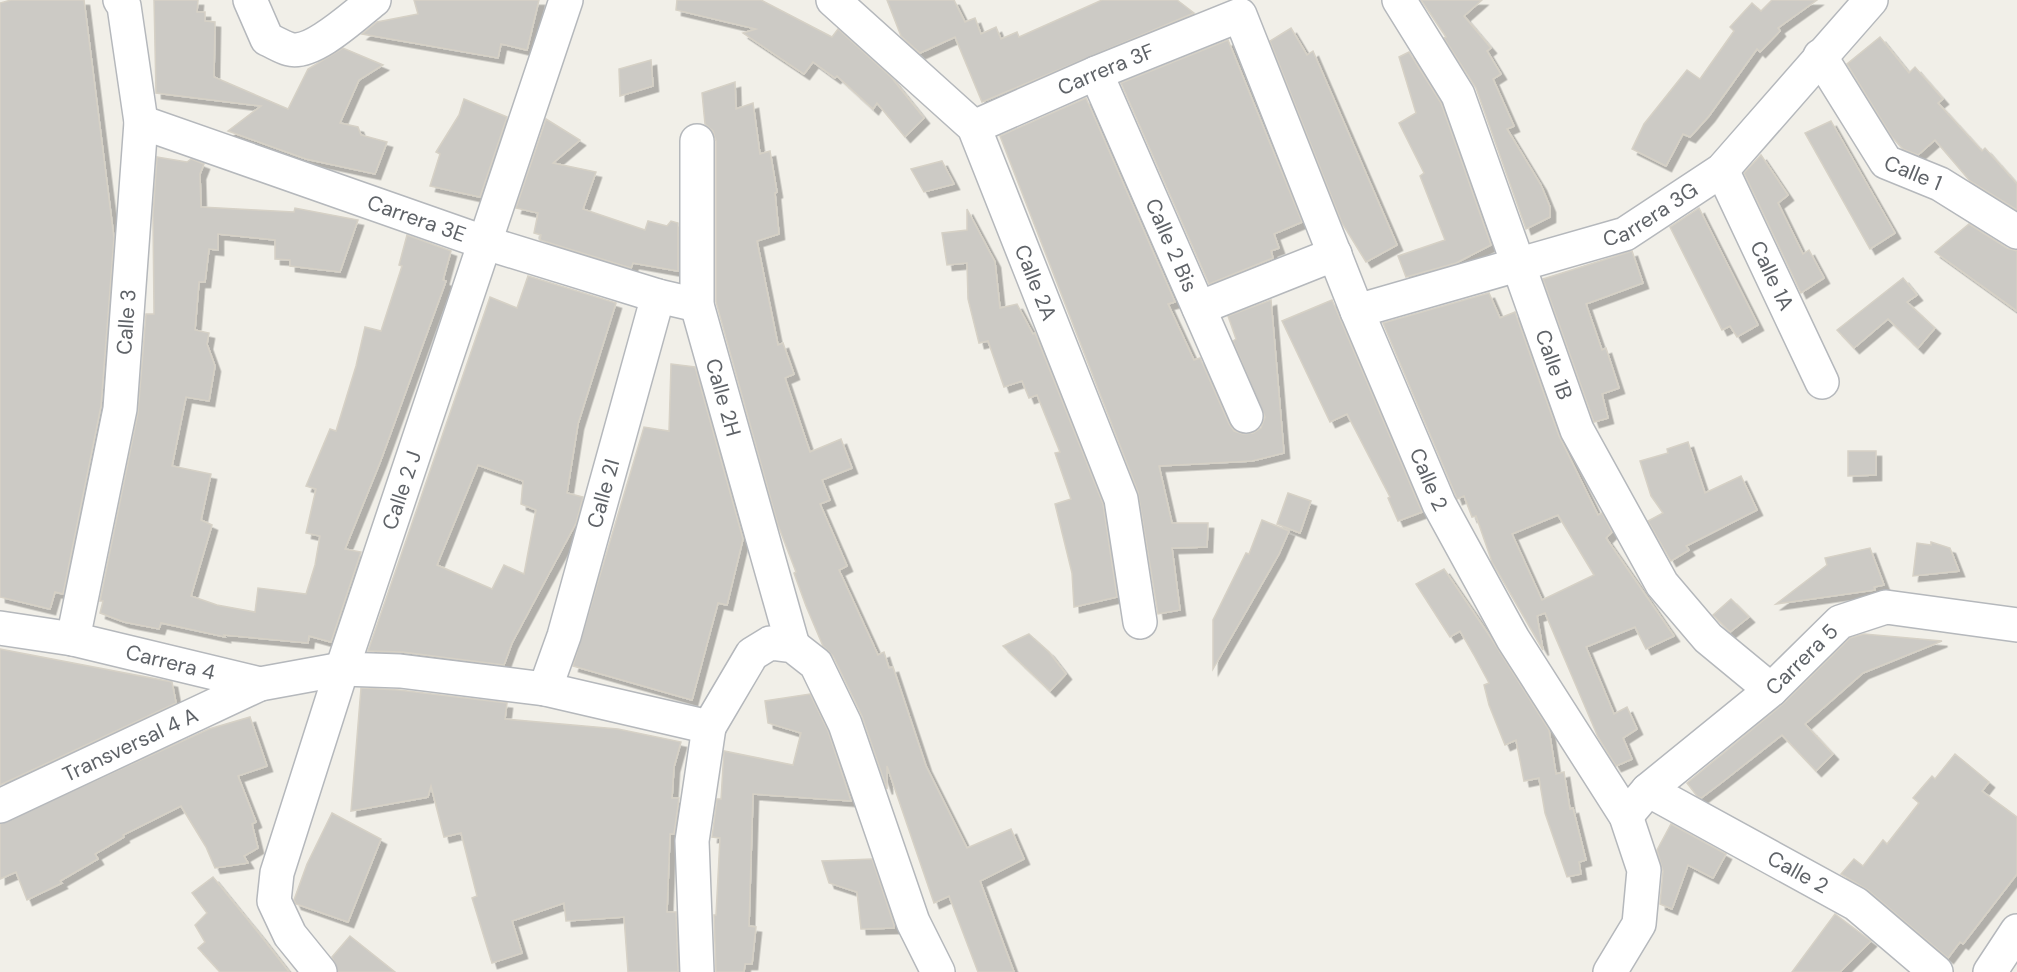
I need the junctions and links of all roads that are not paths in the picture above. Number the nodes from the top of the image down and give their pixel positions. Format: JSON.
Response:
{"nodes":[{"id":1,"x":120,"y":0,"type":"edge"},
{"id":2,"x":250,"y":0,"type":"edge"},
{"id":3,"x":374,"y":0,"type":"edge"},
{"id":4,"x":566,"y":0,"type":"edge"},
{"id":5,"x":833,"y":0,"type":"edge"},
{"id":6,"x":1398,"y":0,"type":"edge"},
{"id":7,"x":1871,"y":0,"type":"edge"},
{"id":8,"x":1240,"y":15,"type":"joint"},
{"id":9,"x":1820,"y":56,"type":"junction"},
{"id":10,"x":1096,"y":73,"type":"junction"},
{"id":11,"x":141,"y":122,"type":"junction"},
{"id":12,"x":974,"y":127,"type":"junction"},
{"id":13,"x":697,"y":141,"type":"dead end"},
{"id":14,"x":1722,"y":170,"type":"junction"},
{"id":15,"x":2017,"y":232,"type":"edge"},
{"id":16,"x":486,"y":243,"type":"junction"},
{"id":17,"x":1335,"y":254,"type":"junction"},
{"id":18,"x":1518,"y":264,"type":"junction"},
{"id":19,"x":658,"y":296,"type":"junction"},
{"id":20,"x":697,"y":305,"type":"junction"},
{"id":21,"x":1199,"y":308,"type":"junction"},
{"id":22,"x":1357,"y":311,"type":"junction"},
{"id":23,"x":1822,"y":382,"type":"dead end"},
{"id":24,"x":1246,"y":416,"type":"dead end"},
{"id":25,"x":1140,"y":622,"type":"dead end"},
{"id":26,"x":2017,"y":625,"type":"edge"},
{"id":27,"x":0,"y":628,"type":"edge"},
{"id":28,"x":73,"y":639,"type":"junction"},
{"id":29,"x":793,"y":646,"type":"junction"},
{"id":30,"x":342,"y":669,"type":"junction"},
{"id":31,"x":260,"y":684,"type":"junction"},
{"id":32,"x":545,"y":689,"type":"junction"},
{"id":33,"x":1771,"y":690,"type":"junction"},
{"id":34,"x":709,"y":727,"type":"junction"},
{"id":35,"x":1648,"y":790,"type":"junction"},
{"id":36,"x":0,"y":806,"type":"edge"},
{"id":37,"x":1626,"y":816,"type":"junction"},
{"id":38,"x":2017,"y":931,"type":"edge"},
{"id":39,"x":320,"y":972,"type":"edge"},
{"id":40,"x":697,"y":972,"type":"edge"},
{"id":41,"x":938,"y":972,"type":"edge"},
{"id":42,"x":1610,"y":972,"type":"edge"},
{"id":43,"x":1936,"y":972,"type":"edge"},
{"id":44,"x":1990,"y":972,"type":"edge"}],
"edges":[{"from":1,"to":11,"type":"street","name":"Calle 3"},
{"from":2,"to":3,"type":"street"},
{"from":4,"to":16,"type":"street","name":"Calle 2 J"},
{"from":5,"to":12,"type":"street","name":"Calle 2A"},
{"from":6,"to":18,"type":"street","name":"Calle 1B"},
{"from":7,"to":9,"type":"street","name":"Carrera 3G"},
{"from":8,"to":10,"type":"street","name":"Carrera 3F"},
{"from":8,"to":17,"type":"street","name":"Calle 2"},
{"from":9,"to":14,"type":"street","name":"Carrera 3G"},
{"from":9,"to":15,"type":"street","name":"Calle 1"},
{"from":10,"to":12,"type":"street","name":"Carrera 3F"},
{"from":10,"to":21,"type":"street","name":"Calle 2 Bis"},
{"from":11,"to":16,"type":"street","name":"Carrera 3E"},
{"from":11,"to":28,"type":"street","name":"Calle 3"},
{"from":12,"to":25,"type":"street","name":"Calle 2A"},
{"from":13,"to":20,"type":"street","name":"Calle 2H"},
{"from":14,"to":18,"type":"street","name":"Carrera 3G"},
{"from":14,"to":23,"type":"street","name":"Calle 1A"},
{"from":16,"to":19,"type":"street","name":"Carrera 3E"},
{"from":16,"to":30,"type":"street","name":"Calle 2 J"},
{"from":17,"to":21,"type":"street"},
{"from":17,"to":22,"type":"street","name":"Calle 2"},
{"from":18,"to":22,"type":"street","name":"Carrera 3G"},
{"from":18,"to":33,"type":"street","name":"Calle 1B"},
{"from":19,"to":20,"type":"street","name":"Carrera 3E"},
{"from":19,"to":32,"type":"street","name":"Calle 2I"},
{"from":20,"to":29,"type":"street","name":"Calle 2H"},
{"from":21,"to":24,"type":"street","name":"Calle 2 Bis"},
{"from":22,"to":37,"type":"street","name":"Calle 2"},
{"from":26,"to":33,"type":"street","name":"Carrera 5"},
{"from":27,"to":28,"type":"street","name":"Carrera 4"},
{"from":28,"to":31,"type":"street","name":"Carrera 4"},
{"from":29,"to":34,"type":"street"},
{"from":29,"to":41,"type":"street"},
{"from":30,"to":31,"type":"street","name":"Carrera 4"},
{"from":30,"to":32,"type":"street","name":"Carrera 4"},
{"from":30,"to":39,"type":"street","name":"Calle 2 J"},
{"from":31,"to":36,"type":"street","name":"Transversal 4 A"},
{"from":32,"to":34,"type":"street","name":"Carrera 4"},
{"from":33,"to":35,"type":"street","name":"Carrera 5"},
{"from":34,"to":40,"type":"street"},
{"from":35,"to":37,"type":"street","name":"Carrera 5"},
{"from":35,"to":43,"type":"street","name":"Calle 2"},
{"from":37,"to":42,"type":"street","name":"Calle 2"},
{"from":38,"to":44,"type":"street"}]}
